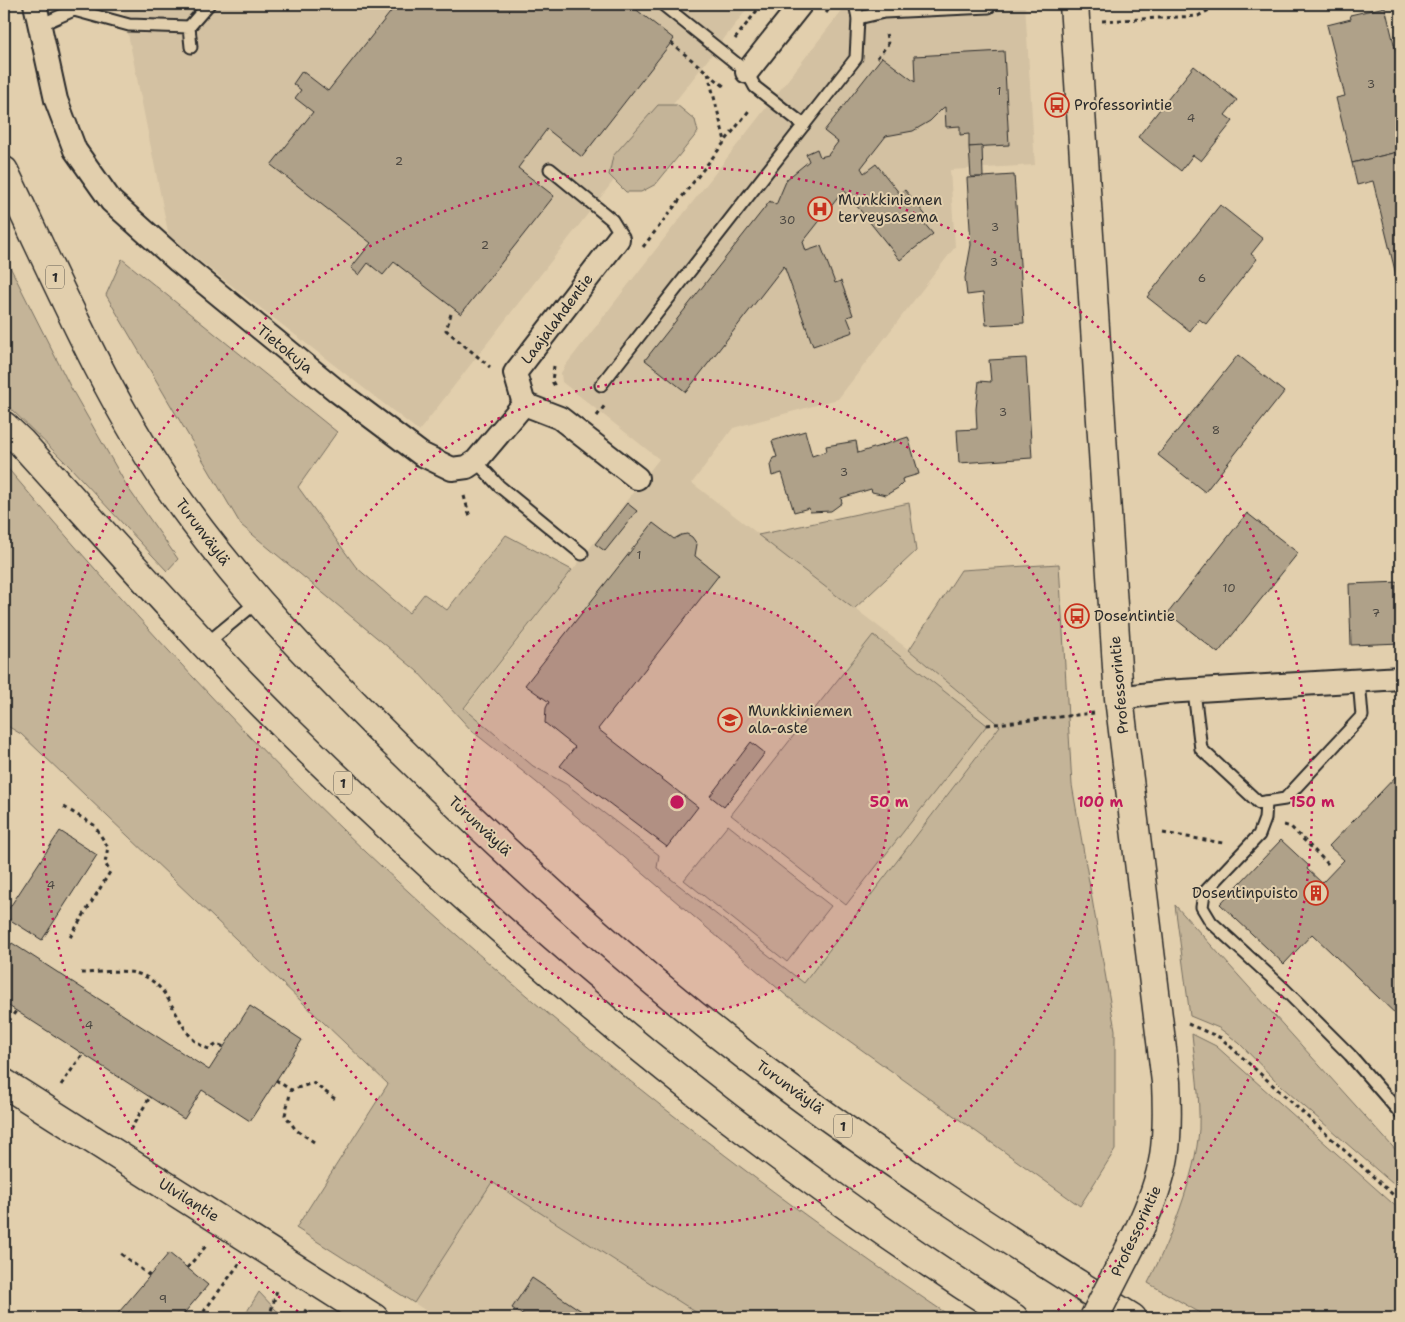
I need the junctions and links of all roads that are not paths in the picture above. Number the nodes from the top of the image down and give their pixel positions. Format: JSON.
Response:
{"nodes":[{"id":1,"x":209,"y":4,"type":"edge"},
{"id":2,"x":662,"y":4,"type":"edge"},
{"id":3,"x":800,"y":4,"type":"edge"},
{"id":4,"x":855,"y":4,"type":"edge"},
{"id":5,"x":1074,"y":4,"type":"edge"},
{"id":6,"x":989,"y":7,"type":"dead end"},
{"id":7,"x":37,"y":14,"type":"edge"},
{"id":8,"x":858,"y":18,"type":"junction"},
{"id":9,"x":189,"y":27,"type":"junction"},
{"id":10,"x":191,"y":46,"type":"dead end"},
{"id":11,"x":747,"y":72,"type":"junction"},
{"id":12,"x":804,"y":125,"type":"junction"},
{"id":13,"x":550,"y":169,"type":"dead end"},
{"id":14,"x":4,"y":171,"type":"edge"},
{"id":15,"x":618,"y":239,"type":"joint"},
{"id":16,"x":601,"y":385,"type":"dead end"},
{"id":17,"x":524,"y":404,"type":"junction"},
{"id":18,"x":4,"y":426,"type":"edge"},
{"id":19,"x":476,"y":461,"type":"junction"},
{"id":20,"x":637,"y":478,"type":"dead end"},
{"id":21,"x":582,"y":554,"type":"dead end"},
{"id":22,"x":258,"y":601,"type":"junction"},
{"id":23,"x":206,"y":644,"type":"junction"},
{"id":24,"x":1401,"y":678,"type":"edge"},
{"id":25,"x":1359,"y":680,"type":"junction"},
{"id":26,"x":1194,"y":690,"type":"junction"},
{"id":27,"x":1119,"y":698,"type":"junction"},
{"id":28,"x":1266,"y":802,"type":"junction"},
{"id":29,"x":4,"y":1083,"type":"edge"},
{"id":30,"x":1401,"y":1114,"type":"edge"},
{"id":31,"x":374,"y":1318,"type":"edge"},
{"id":32,"x":1014,"y":1318,"type":"edge"},
{"id":33,"x":1094,"y":1318,"type":"edge"},
{"id":34,"x":1132,"y":1318,"type":"edge"}],
"edges":[{"from":1,"to":9,"type":"lane"},
{"from":2,"to":11,"type":"lane"},
{"from":3,"to":11,"type":"street"},
{"from":4,"to":8,"type":"lane"},
{"from":5,"to":27,"type":"main road","name":"Professorintie"},
{"from":6,"to":8,"type":"lane"},
{"from":7,"to":9,"type":"lane"},
{"from":7,"to":19,"type":"street","name":"Tietokuja"},
{"from":8,"to":12,"type":"lane"},
{"from":9,"to":10,"type":"lane"},
{"from":11,"to":12,"type":"lane"},
{"from":12,"to":16,"type":"lane"},
{"from":13,"to":15,"type":"lane"},
{"from":14,"to":22,"type":"main road","name":"Turunväylä","number":"1"},
{"from":15,"to":17,"type":"street","name":"Laajalahdentie"},
{"from":17,"to":19,"type":"street"},
{"from":17,"to":20,"type":"street"},
{"from":18,"to":23,"type":"main road","number":"1"},
{"from":19,"to":21,"type":"lane"},
{"from":22,"to":23,"type":"lane"},
{"from":22,"to":34,"type":"main road","name":"Turunväylä","number":"1"},
{"from":23,"to":32,"type":"main road","number":"1"},
{"from":24,"to":25,"type":"street"},
{"from":25,"to":26,"type":"street"},
{"from":25,"to":28,"type":"lane"},
{"from":26,"to":27,"type":"street"},
{"from":26,"to":28,"type":"lane"},
{"from":27,"to":33,"type":"main road","name":"Professorintie","bridge":true},
{"from":28,"to":30,"type":"lane"},
{"from":29,"to":31,"type":"main road","name":"Ulvilantie"}]}
